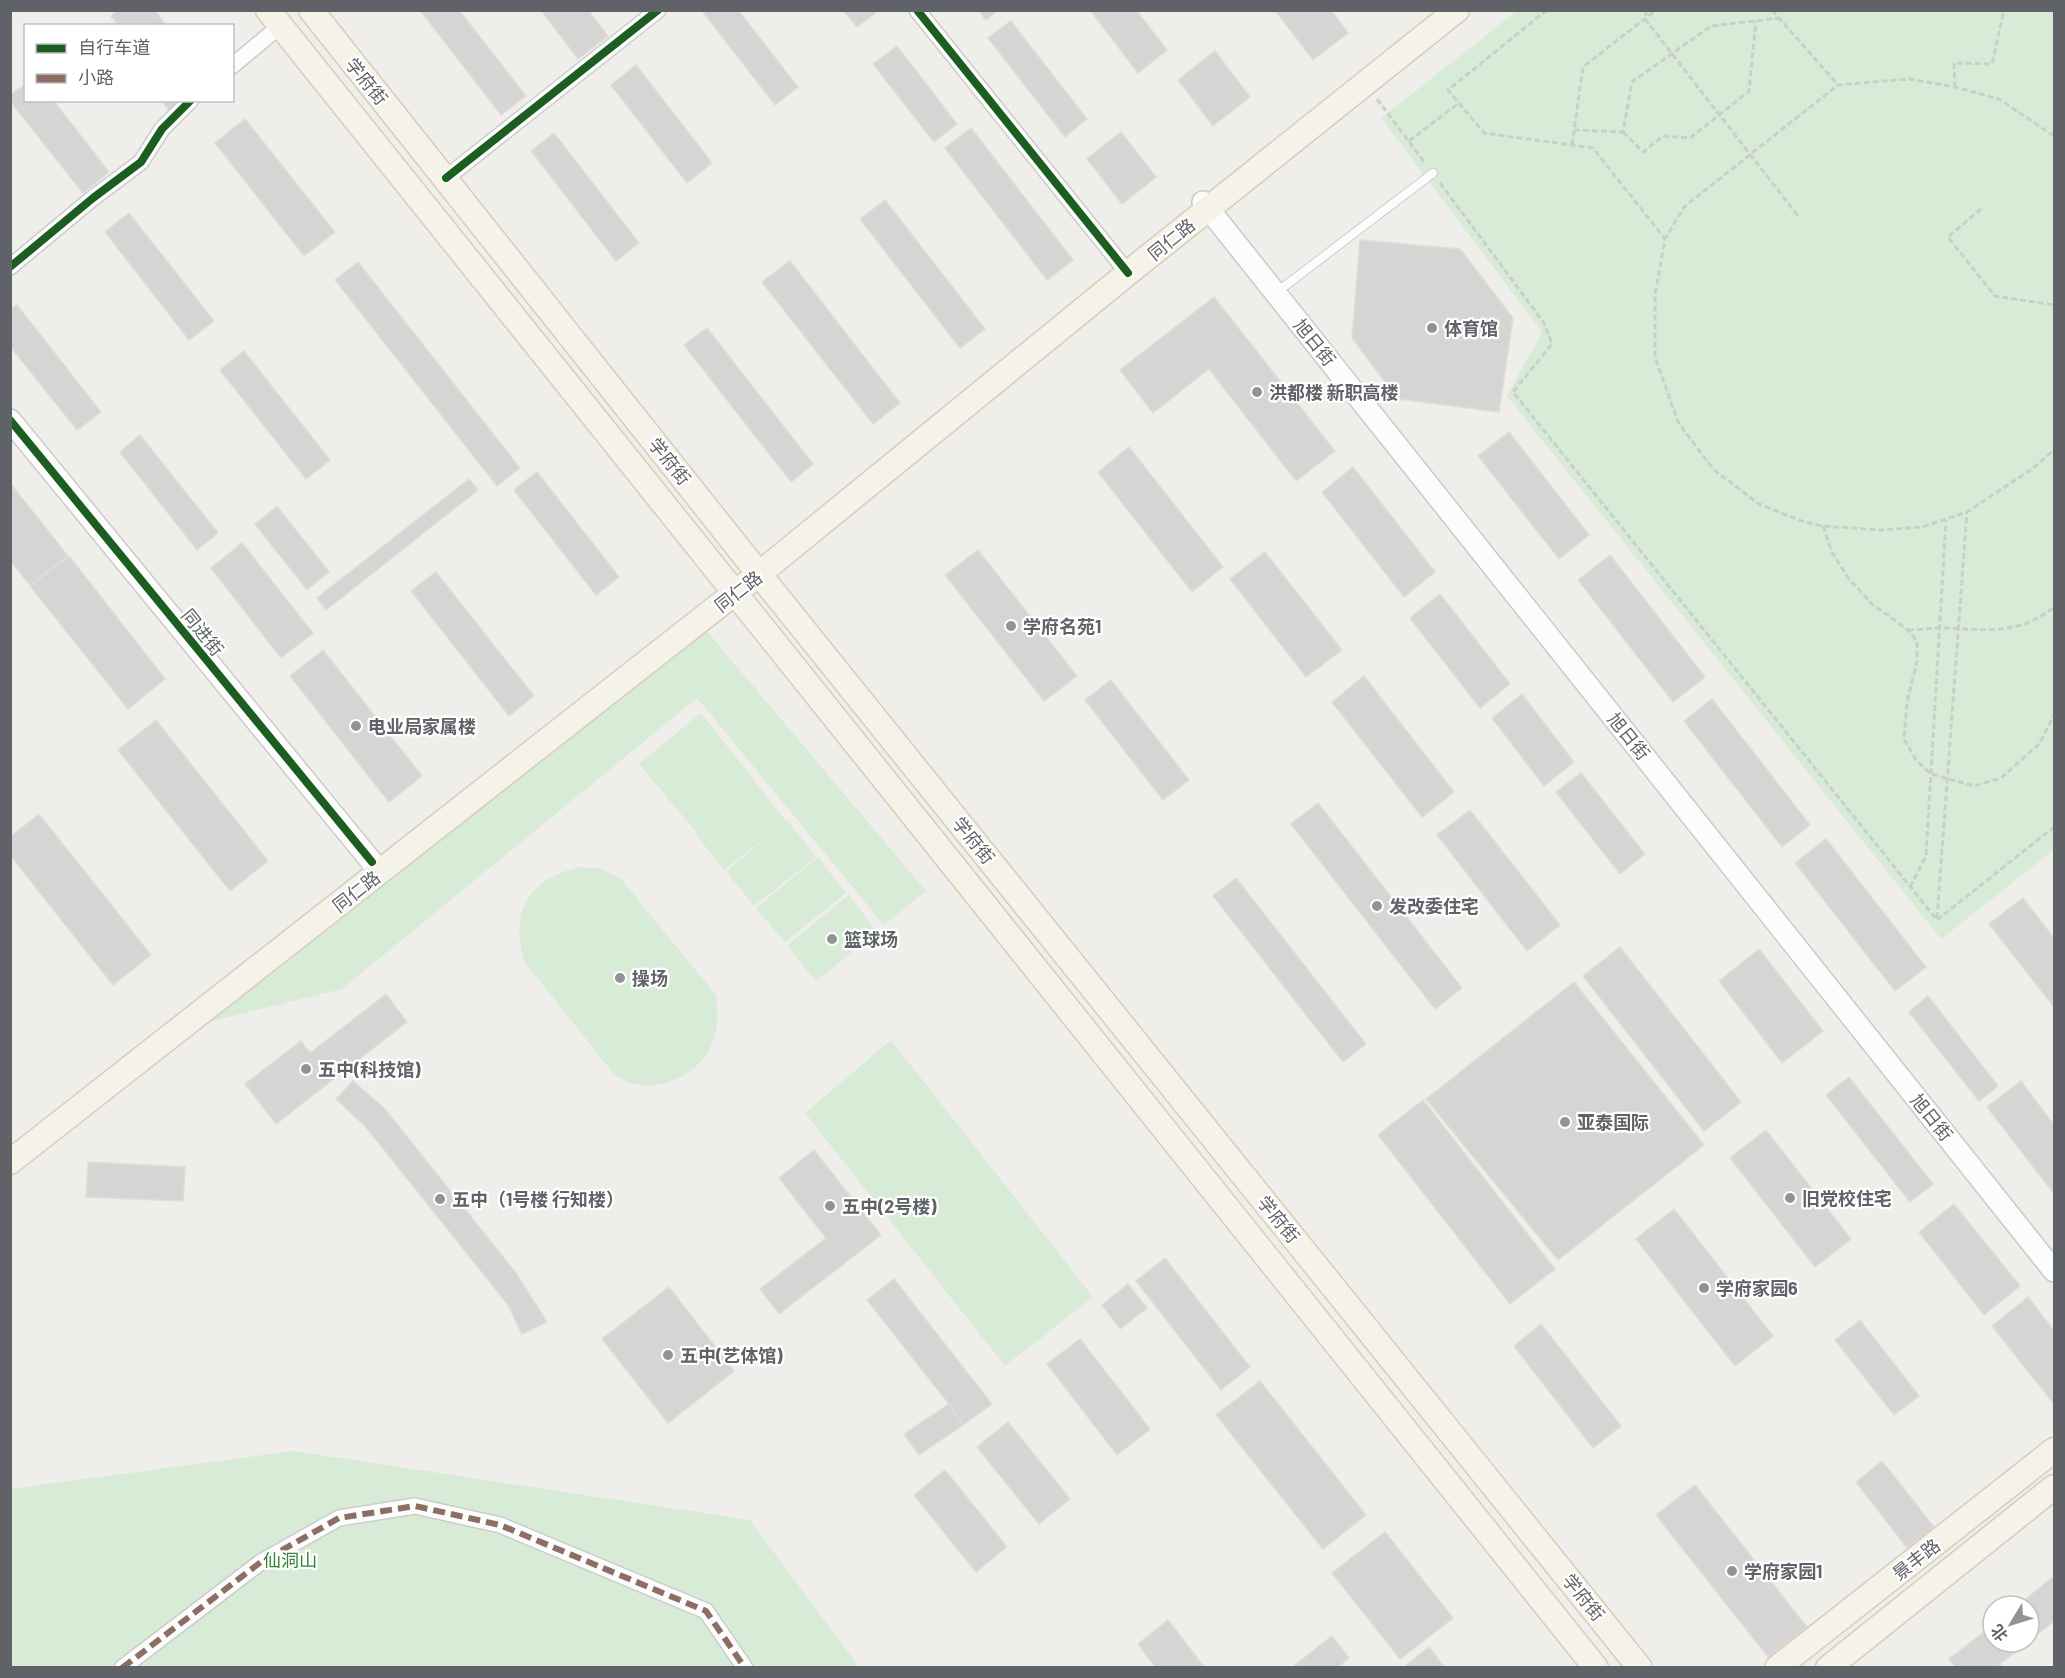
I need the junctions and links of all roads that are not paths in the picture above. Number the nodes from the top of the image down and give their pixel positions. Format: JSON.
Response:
{"nodes":[{"id":1,"x":310,"y":10,"type":"edge"},
{"id":2,"x":658,"y":10,"type":"edge"},
{"id":3,"x":917,"y":10,"type":"edge"},
{"id":4,"x":1439,"y":10,"type":"edge"},
{"id":5,"x":1457,"y":10,"type":"edge"},
{"id":6,"x":274,"y":18,"type":"edge"},
{"id":7,"x":234,"y":64,"type":"edge"},
{"id":8,"x":189,"y":102,"type":"edge"},
{"id":9,"x":1433,"y":173,"type":"road end"},
{"id":10,"x":446,"y":178,"type":"junction"},
{"id":11,"x":1206,"y":205,"type":"junction"},
{"id":12,"x":10,"y":267,"type":"edge"},
{"id":13,"x":1125,"y":270,"type":"junction"},
{"id":14,"x":1275,"y":293,"type":"junction"},
{"id":15,"x":10,"y":420,"type":"edge"},
{"id":16,"x":755,"y":569,"type":"junction"},
{"id":17,"x":731,"y":588,"type":"junction"},
{"id":18,"x":372,"y":862,"type":"junction"},
{"id":19,"x":10,"y":1148,"type":"edge"},
{"id":20,"x":10,"y":1162,"type":"edge"},
{"id":21,"x":2055,"y":1271,"type":"edge"},
{"id":22,"x":2055,"y":1450,"type":"edge"},
{"id":23,"x":2055,"y":1487,"type":"edge"},
{"id":24,"x":122,"y":1668,"type":"edge"},
{"id":25,"x":746,"y":1668,"type":"edge"},
{"id":26,"x":1596,"y":1668,"type":"edge"},
{"id":27,"x":1640,"y":1668,"type":"edge"},
{"id":28,"x":1777,"y":1668,"type":"edge"},
{"id":29,"x":1828,"y":1668,"type":"edge"}],
"edges":[{"from":1,"to":10,"type":"main road","name":"学府街"},
{"from":2,"to":10,"type":"street"},
{"from":3,"to":13,"type":"street"},
{"from":4,"to":11,"type":"main road","name":"同仁路"},
{"from":5,"to":11,"type":"main road","name":"同仁路"},
{"from":6,"to":7,"type":"street"},
{"from":6,"to":17,"type":"main road","name":"学府街"},
{"from":8,"to":12,"type":"street"},
{"from":9,"to":14,"type":"lane"},
{"from":10,"to":16,"type":"main road","name":"学府街"},
{"from":11,"to":13,"type":"main road","name":"同仁路"},
{"from":11,"to":14,"type":"main road","name":"旭日街"},
{"from":13,"to":16,"type":"main road","name":"同仁路"},
{"from":14,"to":21,"type":"main road","name":"旭日街"},
{"from":15,"to":18,"type":"main road","name":"同进街"},
{"from":16,"to":17,"type":"main road","name":"同仁路"},
{"from":16,"to":27,"type":"main road","name":"学府街"},
{"from":17,"to":18,"type":"main road","name":"同仁路"},
{"from":17,"to":20,"type":"main road","name":"同仁路"},
{"from":17,"to":26,"type":"main road","name":"学府街"},
{"from":18,"to":19,"type":"main road","name":"同仁路"},
{"from":22,"to":28,"type":"main road","name":"景丰路"},
{"from":23,"to":29,"type":"main road","name":"景丰路"},
{"from":24,"to":25,"type":"street"}]}
